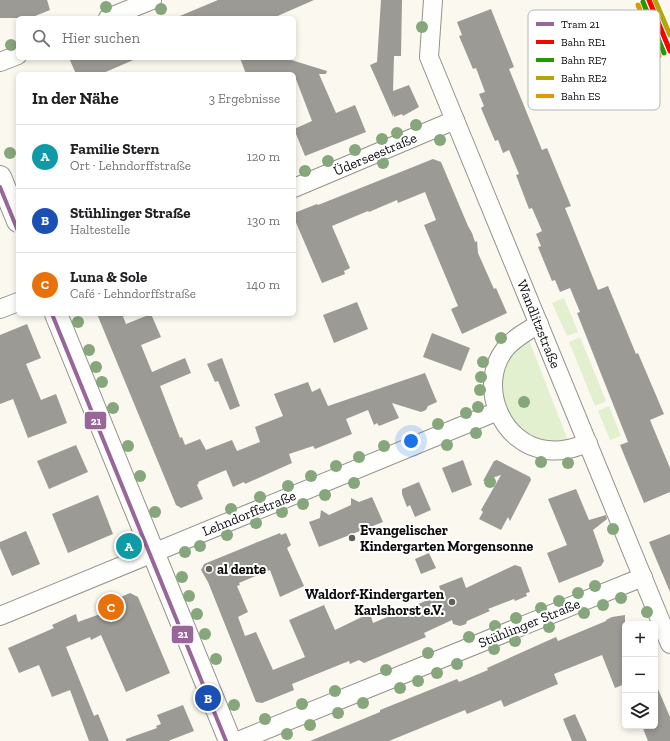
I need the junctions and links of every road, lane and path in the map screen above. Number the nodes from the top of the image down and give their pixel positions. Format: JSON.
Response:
{"nodes":[{"id":1,"x":152,"y":0,"type":"edge"},
{"id":2,"x":433,"y":0,"type":"edge"},
{"id":3,"x":113,"y":16,"type":"edge"},
{"id":4,"x":16,"y":56,"type":"edge"},
{"id":5,"x":0,"y":62,"type":"edge"},
{"id":6,"x":455,"y":120,"type":"junction"},
{"id":7,"x":0,"y":177,"type":"edge"},
{"id":8,"x":296,"y":187,"type":"edge"},
{"id":9,"x":16,"y":216,"type":"edge"},
{"id":10,"x":16,"y":303,"type":"edge"},
{"id":11,"x":0,"y":309,"type":"edge"},
{"id":12,"x":57,"y":316,"type":"edge"},
{"id":13,"x":540,"y":324,"type":"junction"},
{"id":14,"x":498,"y":411,"type":"junction"},
{"id":15,"x":588,"y":443,"type":"junction"},
{"id":16,"x":153,"y":552,"type":"junction"},
{"id":17,"x":643,"y":577,"type":"junction"},
{"id":18,"x":0,"y":616,"type":"edge"},
{"id":19,"x":670,"y":644,"type":"edge"},
{"id":20,"x":230,"y":741,"type":"edge"},
{"id":21,"x":238,"y":741,"type":"edge"}],
"edges":[{"from":1,"to":3,"type":"street"},
{"from":2,"to":6,"type":"street","name":"Wandlitzstraße"},
{"from":4,"to":5,"type":"street"},
{"from":6,"to":8,"type":"street","name":"Üderseestraße"},
{"from":6,"to":13,"type":"street","name":"Wandlitzstraße"},
{"from":7,"to":9,"type":"street"},
{"from":10,"to":11,"type":"street"},
{"from":12,"to":16,"type":"street"},
{"from":13,"to":14,"type":"street"},
{"from":13,"to":15,"type":"street","name":"Wandlitzstraße"},
{"from":14,"to":15,"type":"street"},
{"from":14,"to":16,"type":"street","name":"Lehndorffstraße"},
{"from":15,"to":17,"type":"street","name":"Wandlitzstraße"},
{"from":16,"to":18,"type":"street","name":"Lehndorffstraße"},
{"from":16,"to":20,"type":"street"},
{"from":17,"to":19,"type":"street","name":"Wandlitzstraße"},
{"from":17,"to":21,"type":"street","name":"Stühlinger Straße"}]}
